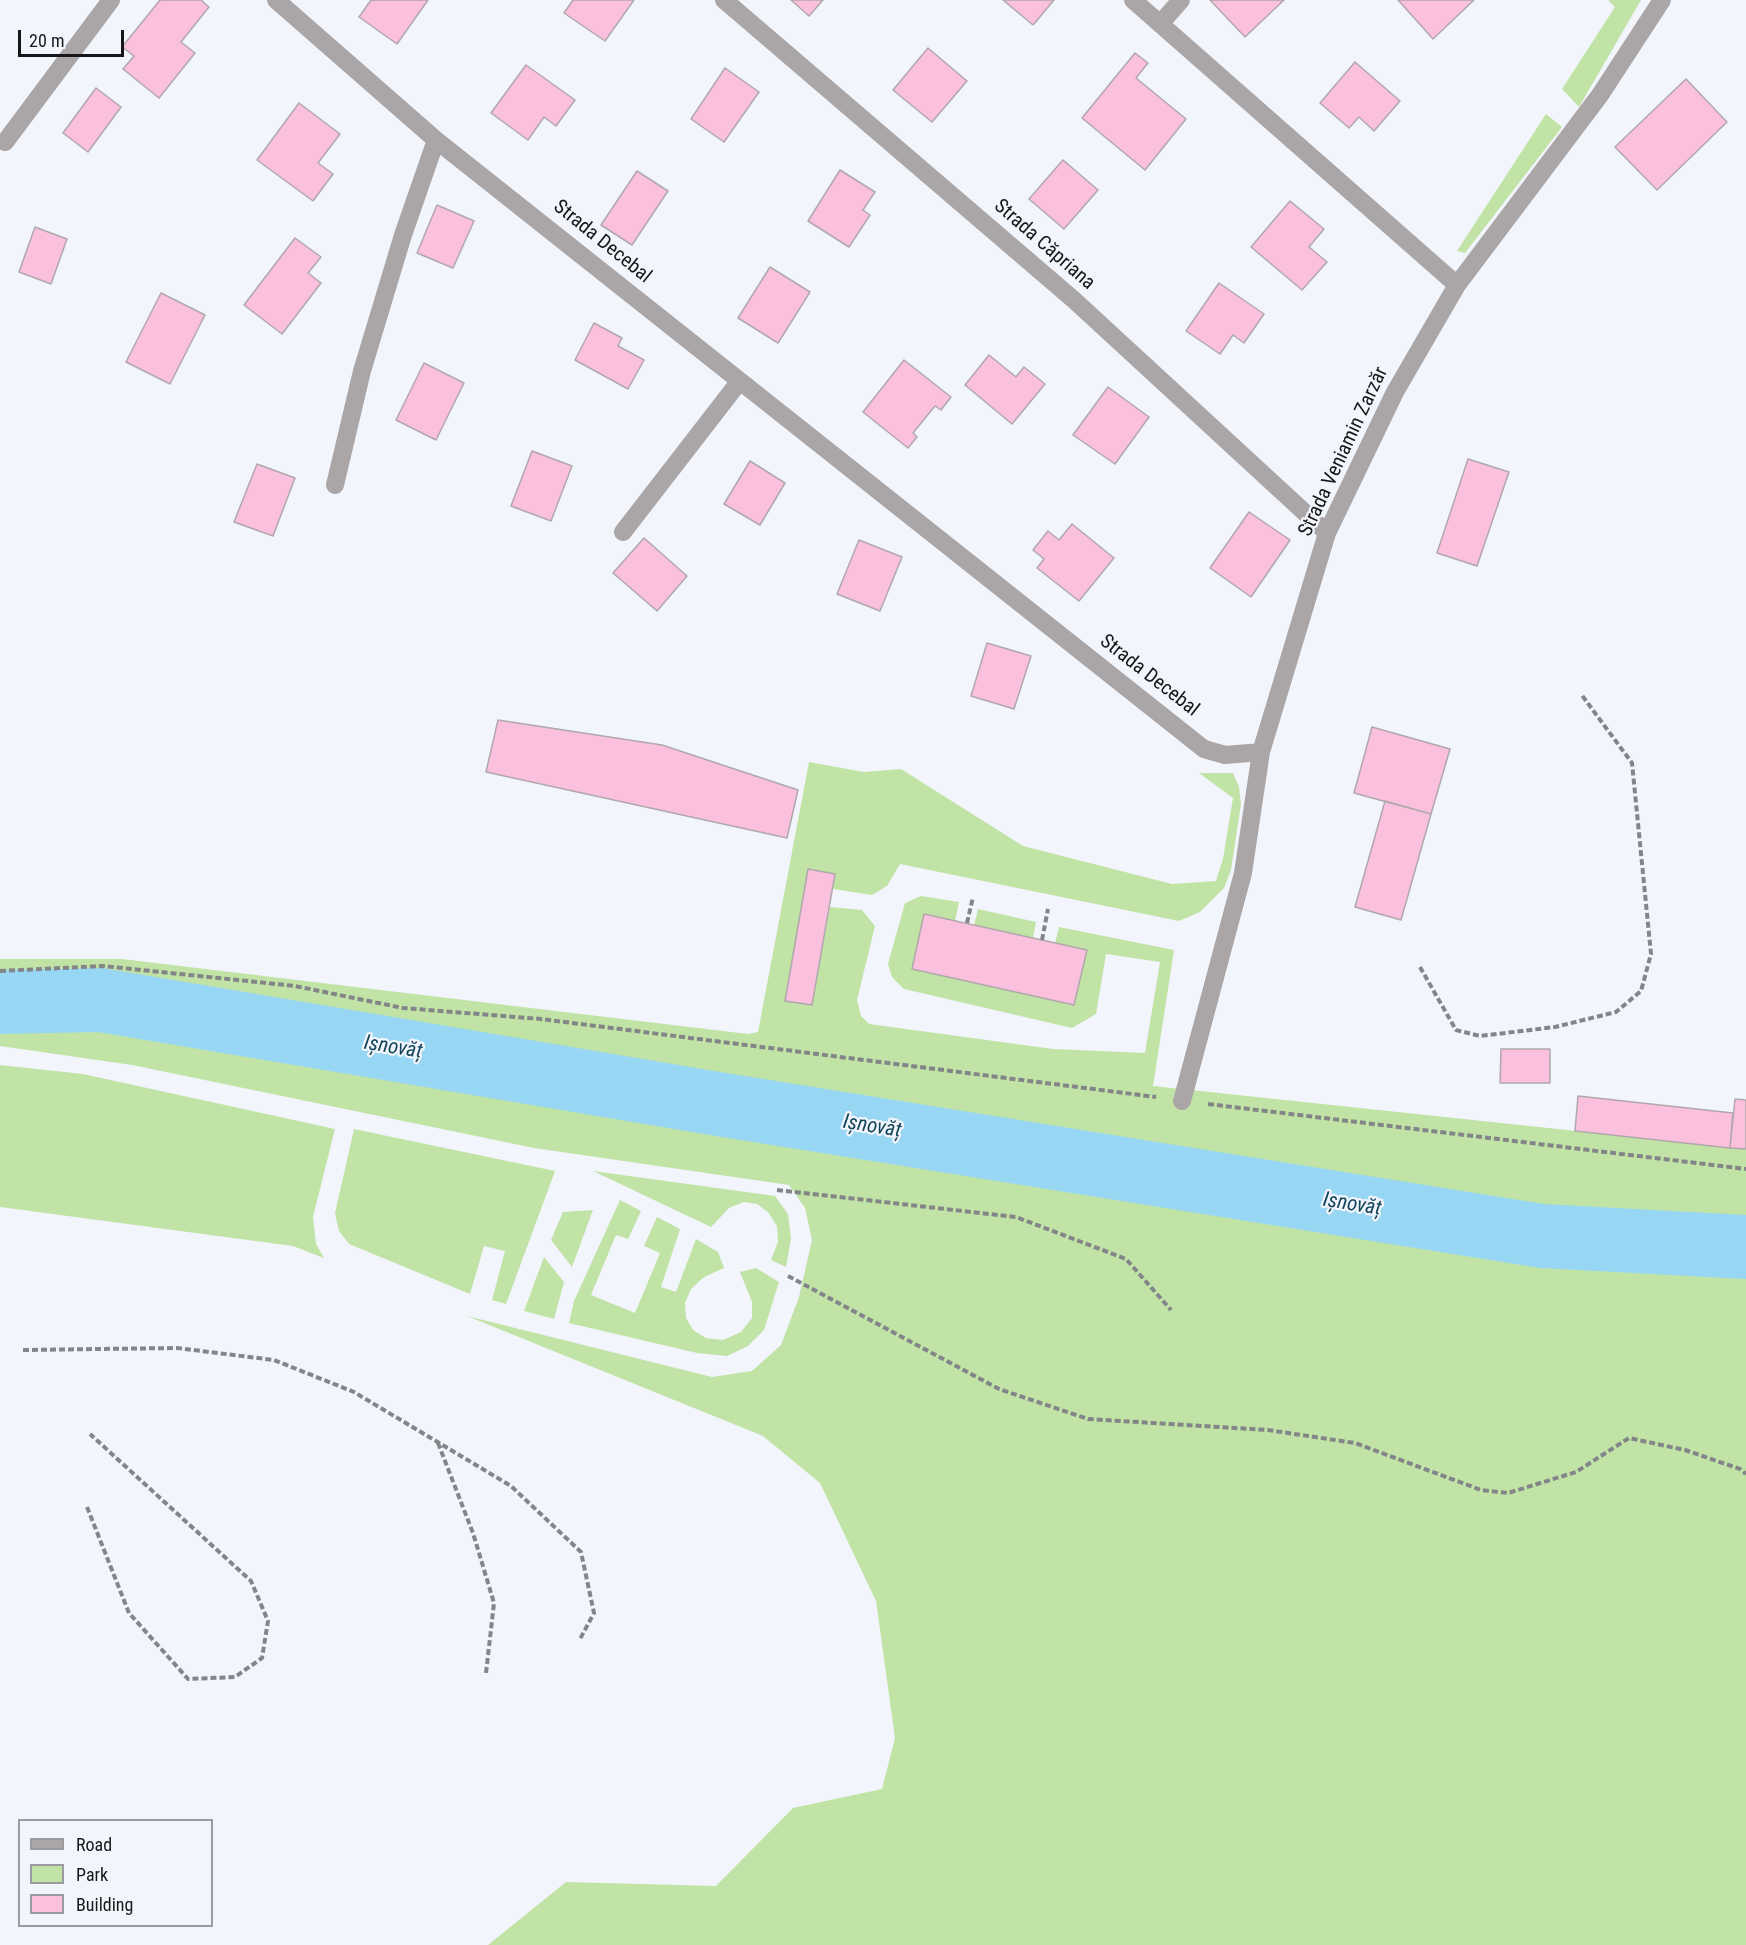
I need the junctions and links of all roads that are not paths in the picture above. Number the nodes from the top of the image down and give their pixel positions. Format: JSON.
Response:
{"nodes":[{"id":1,"x":111,"y":0,"type":"edge"},
{"id":2,"x":276,"y":0,"type":"edge"},
{"id":3,"x":724,"y":0,"type":"edge"},
{"id":4,"x":1132,"y":0,"type":"edge"},
{"id":5,"x":1181,"y":0,"type":"edge"},
{"id":6,"x":1662,"y":0,"type":"edge"},
{"id":7,"x":1160,"y":24,"type":"junction"},
{"id":8,"x":436,"y":140,"type":"junction"},
{"id":9,"x":5,"y":142,"type":"dead end"},
{"id":10,"x":1457,"y":285,"type":"junction"},
{"id":11,"x":739,"y":382,"type":"junction"},
{"id":12,"x":335,"y":485,"type":"dead end"},
{"id":13,"x":623,"y":532,"type":"dead end"},
{"id":14,"x":1327,"y":533,"type":"junction"},
{"id":15,"x":1262,"y":752,"type":"junction"},
{"id":16,"x":1182,"y":1101,"type":"road end"}],
"edges":[{"from":1,"to":9,"type":"street"},
{"from":2,"to":8,"type":"street","name":"Strada Decebal"},
{"from":3,"to":14,"type":"street","name":"Strada Căpriana"},
{"from":4,"to":7,"type":"street"},
{"from":5,"to":7,"type":"street"},
{"from":6,"to":10,"type":"street","name":"Strada Veniamin Zarzăr"},
{"from":7,"to":10,"type":"street"},
{"from":8,"to":11,"type":"street","name":"Strada Decebal"},
{"from":8,"to":12,"type":"street"},
{"from":10,"to":14,"type":"street","name":"Strada Veniamin Zarzăr"},
{"from":11,"to":13,"type":"street"},
{"from":11,"to":15,"type":"street","name":"Strada Decebal"},
{"from":14,"to":15,"type":"street","name":"Strada Veniamin Zarzăr"},
{"from":15,"to":16,"type":"street"}]}
